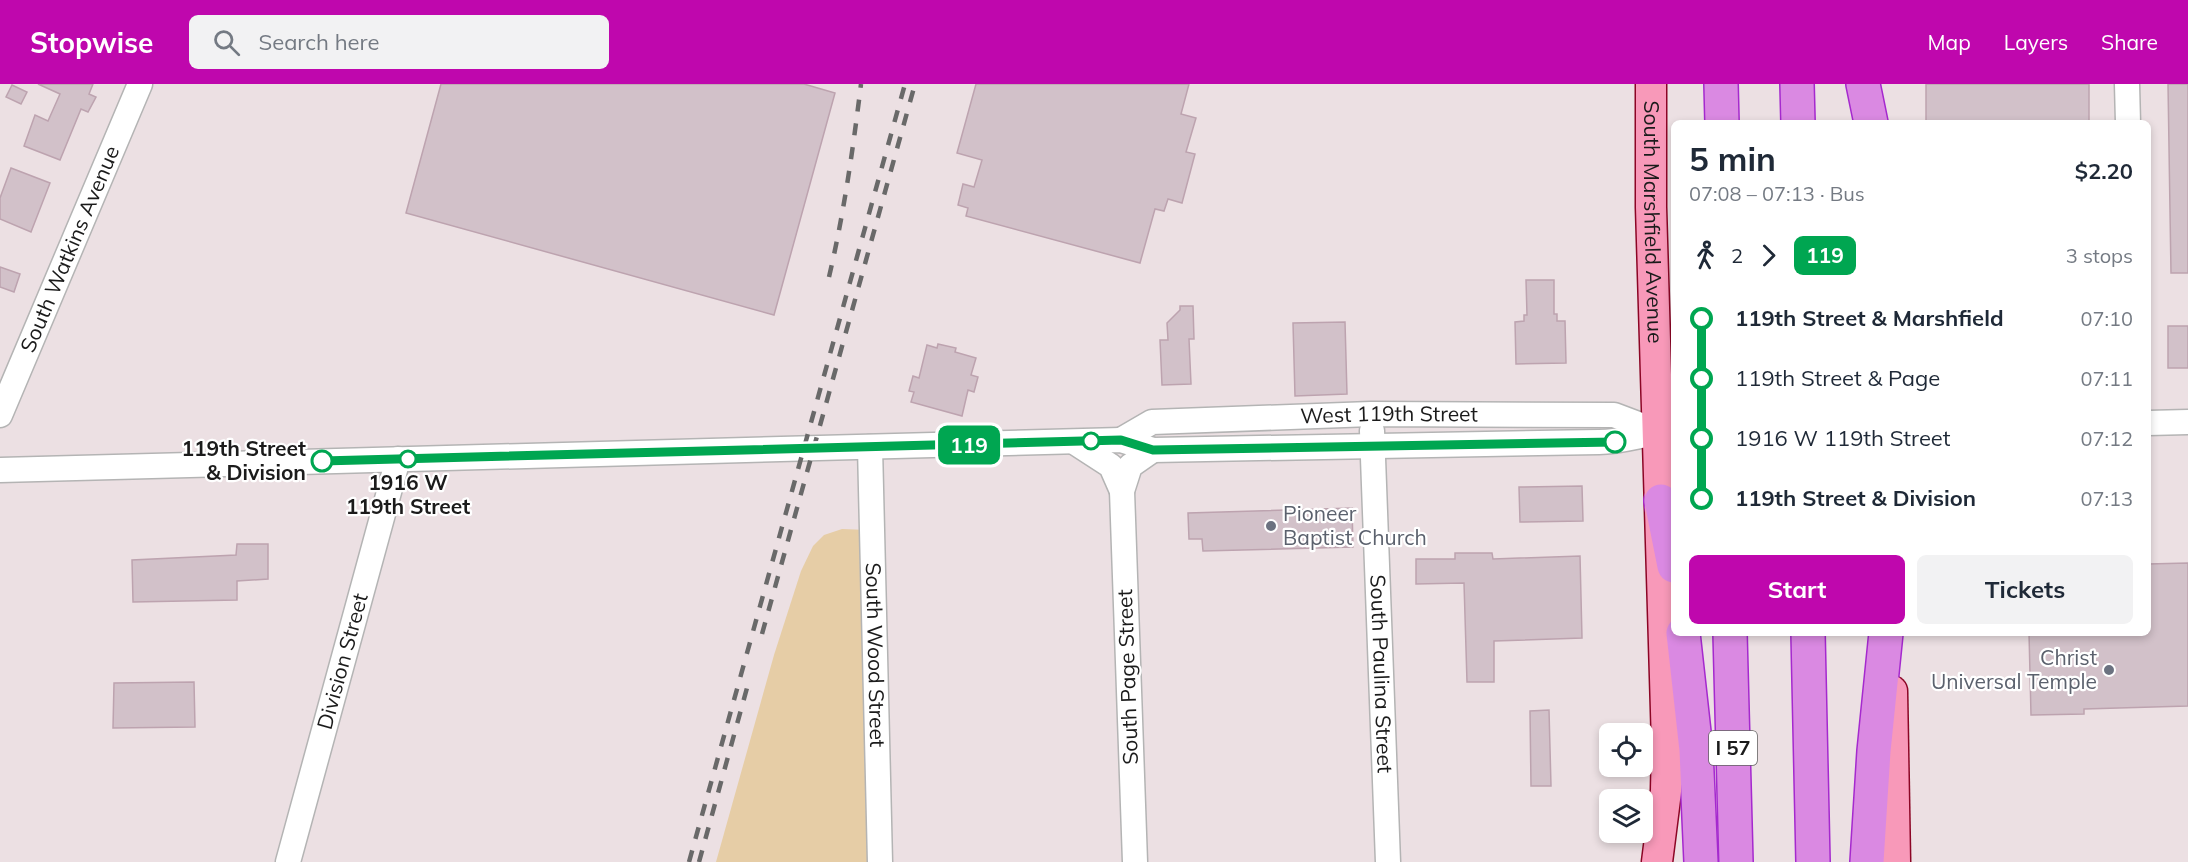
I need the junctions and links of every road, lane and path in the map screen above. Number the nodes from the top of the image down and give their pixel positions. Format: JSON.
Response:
{"nodes":[{"id":1,"x":140,"y":84,"type":"edge"},
{"id":2,"x":1652,"y":84,"type":"edge"},
{"id":3,"x":1721,"y":84,"type":"edge"},
{"id":4,"x":1797,"y":84,"type":"edge"},
{"id":5,"x":1863,"y":84,"type":"edge"},
{"id":6,"x":1879,"y":84,"type":"edge"},
{"id":7,"x":2127,"y":84,"type":"edge"},
{"id":8,"x":1722,"y":120,"type":"edge"},
{"id":9,"x":1798,"y":120,"type":"edge"},
{"id":10,"x":1870,"y":120,"type":"edge"},
{"id":11,"x":1880,"y":120,"type":"edge"},
{"id":12,"x":2128,"y":120,"type":"edge"},
{"id":13,"x":1371,"y":414,"type":"junction"},
{"id":14,"x":0,"y":415,"type":"edge"},
{"id":15,"x":2188,"y":422,"type":"edge"},
{"id":16,"x":2151,"y":423,"type":"edge"},
{"id":17,"x":1666,"y":431,"type":"edge"},
{"id":18,"x":1121,"y":440,"type":"junction"},
{"id":19,"x":1074,"y":442,"type":"junction"},
{"id":20,"x":1372,"y":446,"type":"junction"},
{"id":21,"x":870,"y":447,"type":"junction"},
{"id":22,"x":1153,"y":450,"type":"junction"},
{"id":23,"x":398,"y":459,"type":"junction"},
{"id":24,"x":0,"y":470,"type":"edge"},
{"id":25,"x":1122,"y":491,"type":"junction"},
{"id":26,"x":1661,"y":501,"type":"junction"},
{"id":27,"x":1671,"y":551,"type":"edge"},
{"id":28,"x":1683,"y":636,"type":"edge"},
{"id":29,"x":1730,"y":636,"type":"edge"},
{"id":30,"x":1808,"y":636,"type":"edge"},
{"id":31,"x":1888,"y":636,"type":"edge"},
{"id":32,"x":1888,"y":636,"type":"edge"},
{"id":33,"x":288,"y":862,"type":"edge"},
{"id":34,"x":880,"y":862,"type":"edge"},
{"id":35,"x":1135,"y":862,"type":"edge"},
{"id":36,"x":1388,"y":862,"type":"edge"},
{"id":37,"x":1657,"y":862,"type":"edge"},
{"id":38,"x":1701,"y":862,"type":"edge"},
{"id":39,"x":1736,"y":862,"type":"edge"},
{"id":40,"x":1813,"y":862,"type":"edge"},
{"id":41,"x":1867,"y":862,"type":"edge"},
{"id":42,"x":1895,"y":862,"type":"edge"}],
"edges":[{"from":1,"to":14,"type":"street","name":"South Watkins Avenue"},
{"from":2,"to":17,"type":"main road","name":"South Marshfield Avenue"},
{"from":3,"to":8,"type":"highway"},
{"from":4,"to":9,"type":"highway"},
{"from":5,"to":10,"type":"highway"},
{"from":6,"to":11,"type":"main road"},
{"from":7,"to":12,"type":"street"},
{"from":13,"to":17,"type":"street","name":"West 119th Street"},
{"from":13,"to":18,"type":"street","name":"West 119th Street"},
{"from":13,"to":20,"type":"street","name":"South Paulina Street"},
{"from":15,"to":16,"type":"street"},
{"from":17,"to":20,"type":"street","name":"West 119th Street"},
{"from":17,"to":26,"type":"main road","name":"South Marshfield Avenue"},
{"from":18,"to":19,"type":"street","name":"West 119th Street"},
{"from":18,"to":22,"type":"street","name":"West 119th Street"},
{"from":19,"to":21,"type":"street","name":"West 119th Street"},
{"from":19,"to":25,"type":"street","name":"South Page Street"},
{"from":20,"to":22,"type":"street","name":"West 119th Street"},
{"from":20,"to":36,"type":"street","name":"South Paulina Street"},
{"from":21,"to":23,"type":"street","name":"West 119th Street"},
{"from":21,"to":34,"type":"street","name":"South Wood Street"},
{"from":22,"to":25,"type":"street","name":"South Page Street"},
{"from":23,"to":24,"type":"street","name":"West 119th Street"},
{"from":23,"to":33,"type":"street","name":"Division Street"},
{"from":25,"to":35,"type":"street","name":"South Page Street"},
{"from":26,"to":27,"type":"highway"},
{"from":26,"to":37,"type":"main road","name":"South Marshfield Avenue"},
{"from":28,"to":38,"type":"highway"},
{"from":29,"to":39,"type":"highway","number":"I 57"},
{"from":30,"to":40,"type":"highway"},
{"from":31,"to":41,"type":"highway"},
{"from":32,"to":42,"type":"main road"}]}
